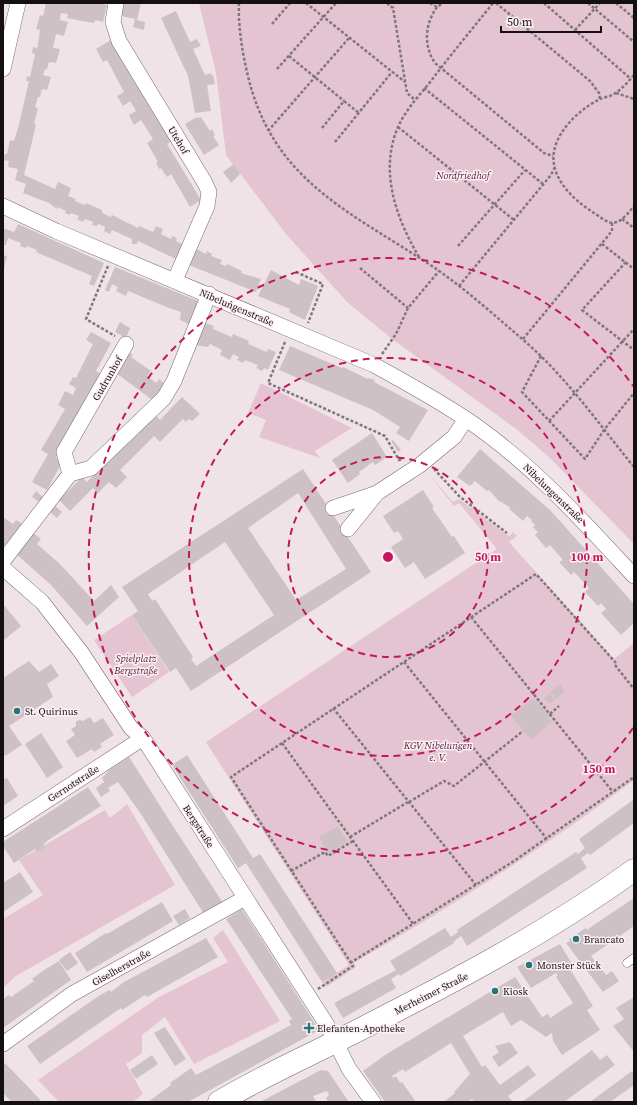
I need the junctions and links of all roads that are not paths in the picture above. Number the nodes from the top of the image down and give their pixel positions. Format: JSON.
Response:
{"nodes":[{"id":1,"x":18,"y":3,"type":"edge"},
{"id":2,"x":116,"y":3,"type":"edge"},
{"id":3,"x":3,"y":69,"type":"edge"},
{"id":4,"x":3,"y":206,"type":"edge"},
{"id":5,"x":175,"y":280,"type":"junction"},
{"id":6,"x":209,"y":294,"type":"junction"},
{"id":7,"x":126,"y":344,"type":"road end"},
{"id":8,"x":466,"y":419,"type":"junction"},
{"id":9,"x":70,"y":474,"type":"junction"},
{"id":10,"x":377,"y":493,"type":"junction"},
{"id":11,"x":333,"y":508,"type":"dead end"},
{"id":12,"x":348,"y":529,"type":"dead end"},
{"id":13,"x":3,"y":561,"type":"edge"},
{"id":14,"x":3,"y":568,"type":"edge"},
{"id":15,"x":634,"y":576,"type":"edge"},
{"id":16,"x":143,"y":738,"type":"junction"},
{"id":17,"x":3,"y":828,"type":"edge"},
{"id":18,"x":634,"y":870,"type":"edge"},
{"id":19,"x":245,"y":898,"type":"junction"},
{"id":20,"x":335,"y":1042,"type":"junction"},
{"id":21,"x":3,"y":1044,"type":"edge"},
{"id":22,"x":220,"y":1102,"type":"edge"},
{"id":23,"x":373,"y":1102,"type":"edge"}],
"edges":[{"from":1,"to":3,"type":"street"},
{"from":2,"to":5,"type":"street","name":"Utehof"},
{"from":4,"to":5,"type":"street","name":"Nibelungenstraße"},
{"from":5,"to":6,"type":"street","name":"Nibelungenstraße"},
{"from":6,"to":8,"type":"street","name":"Nibelungenstraße"},
{"from":6,"to":9,"type":"street"},
{"from":7,"to":9,"type":"street","name":"Gudrunhof"},
{"from":8,"to":10,"type":"street"},
{"from":8,"to":15,"type":"street","name":"Nibelungenstraße"},
{"from":9,"to":13,"type":"street"},
{"from":10,"to":11,"type":"street"},
{"from":10,"to":12,"type":"street"},
{"from":14,"to":16,"type":"street","name":"Bergstraße"},
{"from":16,"to":17,"type":"street","name":"Gernotstraße"},
{"from":16,"to":19,"type":"street","name":"Bergstraße"},
{"from":18,"to":20,"type":"main road","name":"Merheimer Straße"},
{"from":19,"to":20,"type":"street","name":"Bergstraße"},
{"from":19,"to":21,"type":"street","name":"Giselherstraße"},
{"from":20,"to":22,"type":"main road","name":"Merheimer Straße"},
{"from":20,"to":23,"type":"street","name":"Bergstraße"}]}
